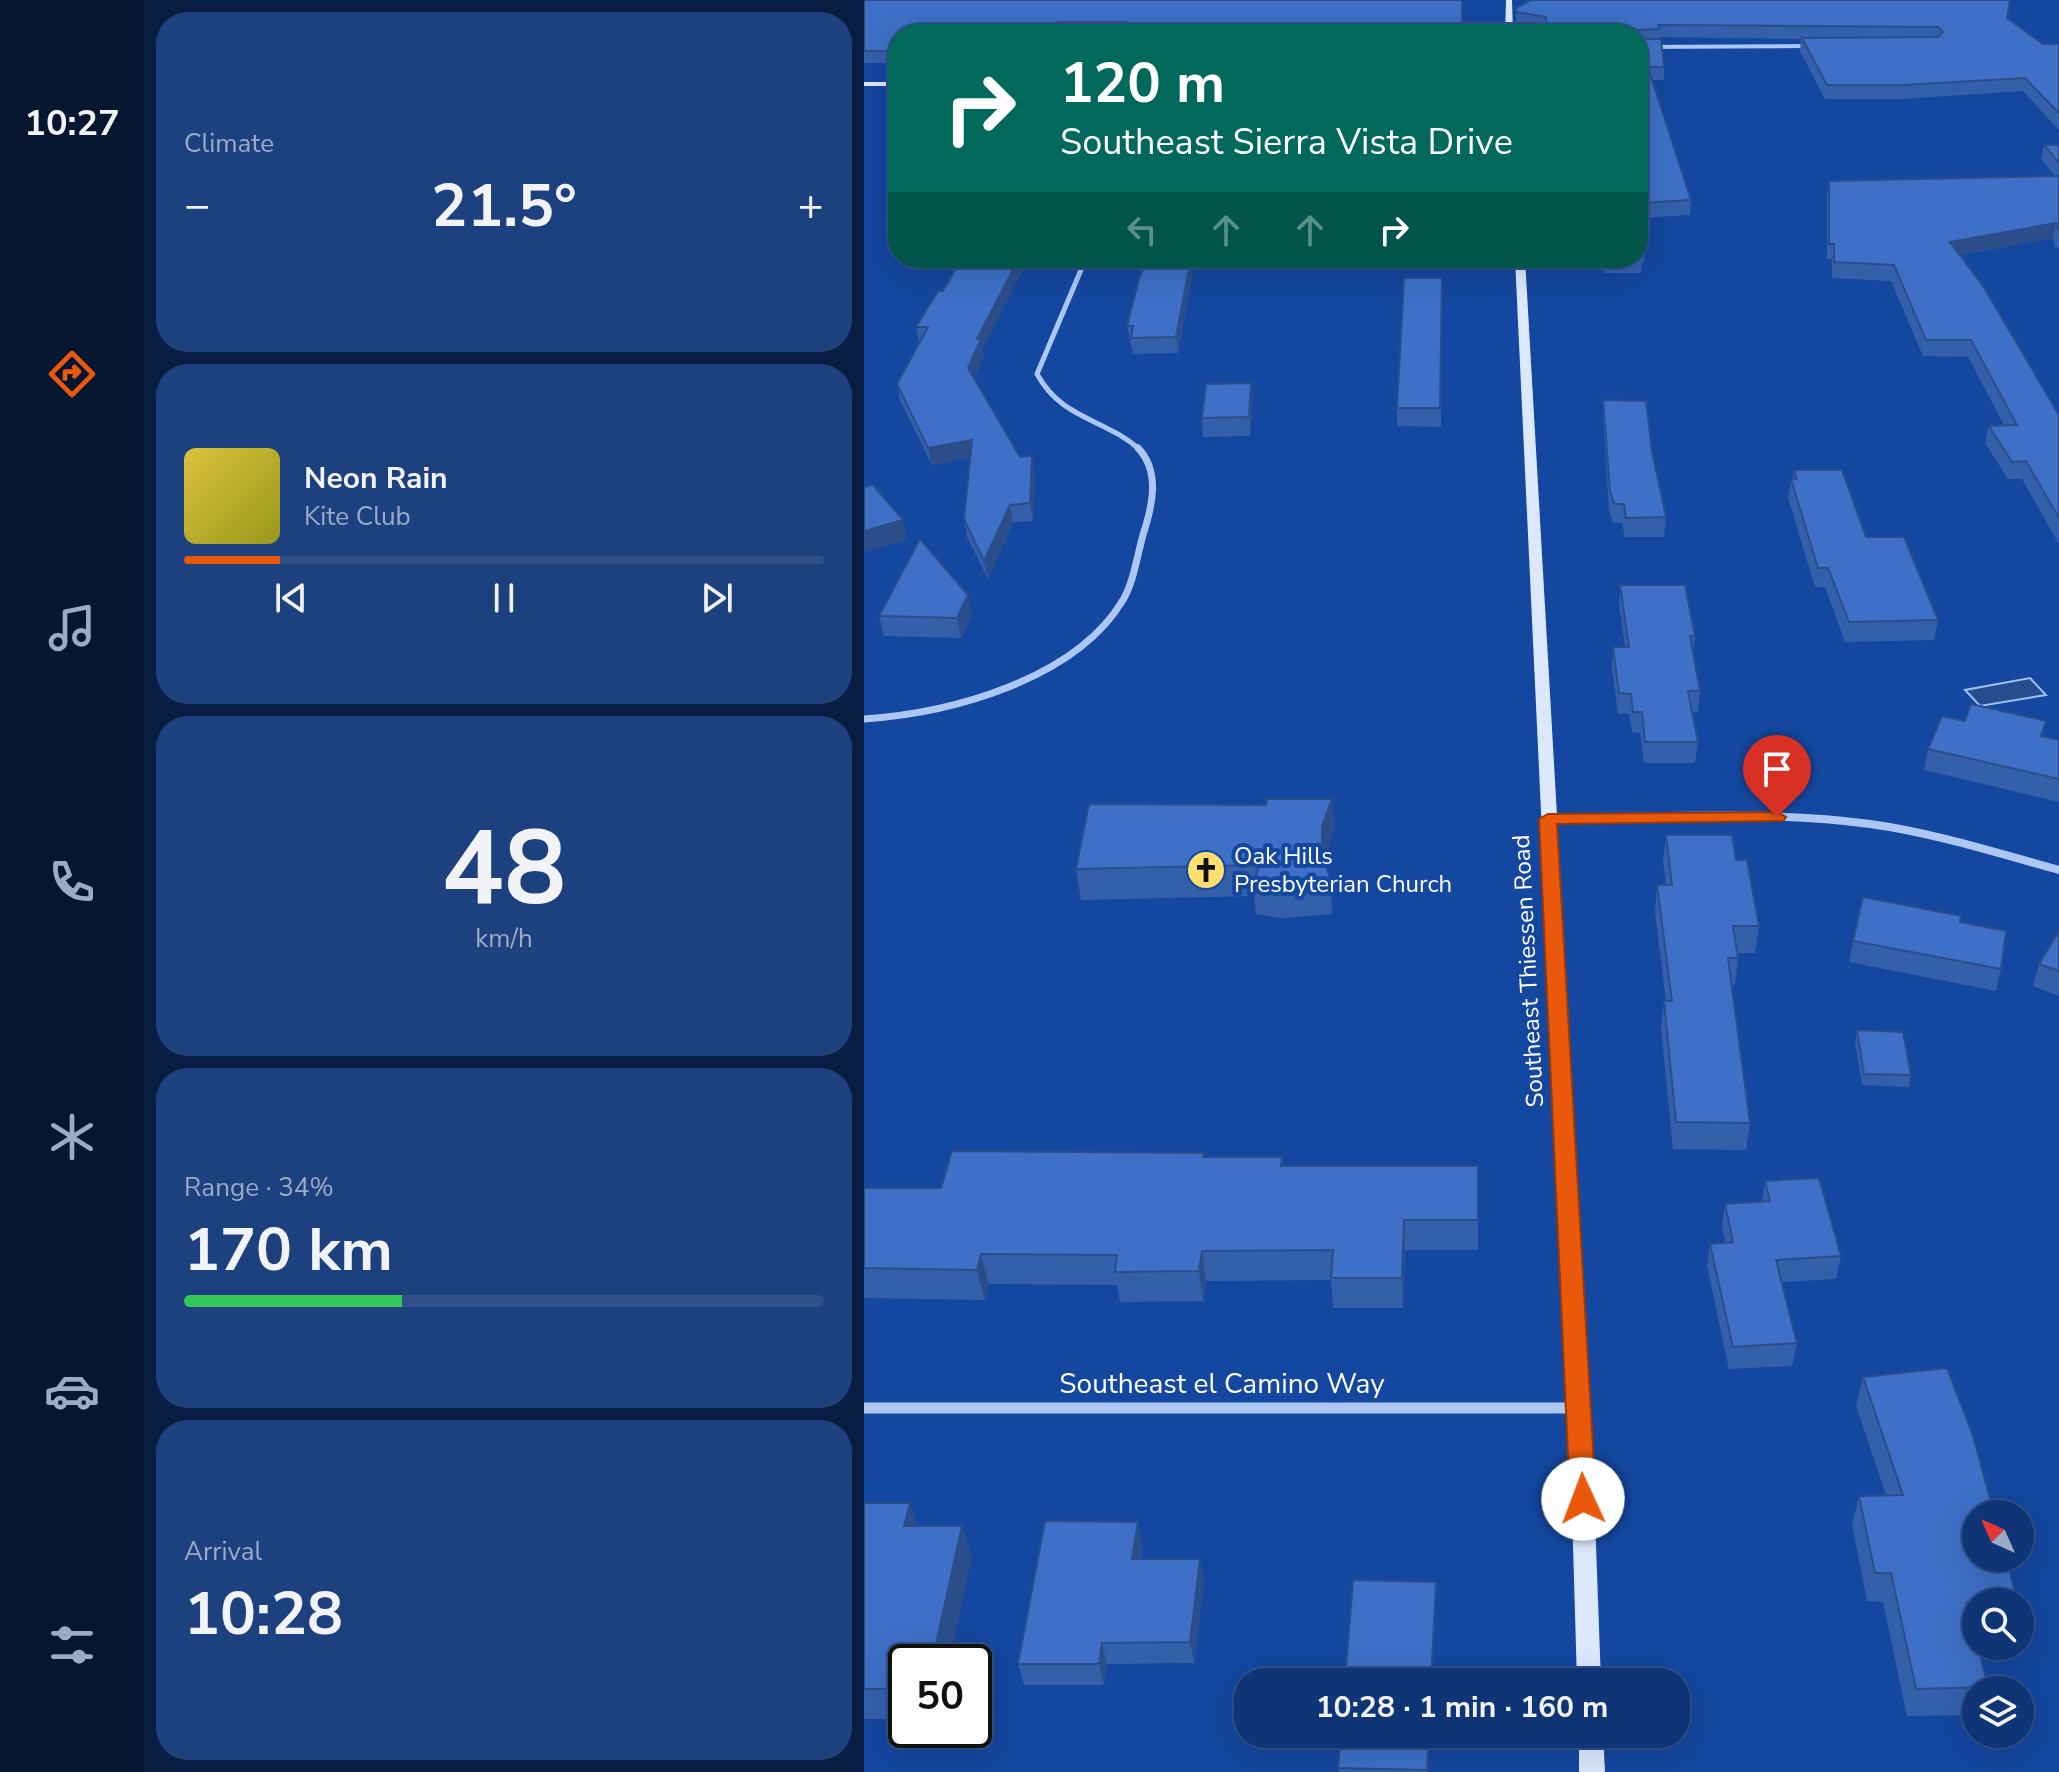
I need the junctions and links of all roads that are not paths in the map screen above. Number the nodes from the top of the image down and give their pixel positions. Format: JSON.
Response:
{"nodes":[{"id":1,"x":1509,"y":0,"type":"edge"},
{"id":2,"x":1509,"y":24,"type":"edge"},
{"id":3,"x":1810,"y":46,"type":"edge"},
{"id":4,"x":1648,"y":47,"type":"edge"},
{"id":5,"x":864,"y":84,"type":"edge"},
{"id":6,"x":888,"y":84,"type":"edge"},
{"id":7,"x":1082,"y":268,"type":"edge"},
{"id":8,"x":1520,"y":268,"type":"edge"},
{"id":9,"x":864,"y":719,"type":"edge"},
{"id":10,"x":1548,"y":819,"type":"junction"},
{"id":11,"x":2059,"y":870,"type":"edge"},
{"id":12,"x":864,"y":1408,"type":"edge"},
{"id":13,"x":1580,"y":1408,"type":"junction"},
{"id":14,"x":1589,"y":1668,"type":"edge"},
{"id":15,"x":1591,"y":1748,"type":"edge"},
{"id":16,"x":1592,"y":1772,"type":"edge"}],
"edges":[{"from":1,"to":2,"type":"main road"},
{"from":3,"to":4,"type":"street"},
{"from":5,"to":6,"type":"main road"},
{"from":7,"to":9,"type":"street"},
{"from":8,"to":10,"type":"main road","name":"Southeast Thiessen Road"},
{"from":10,"to":11,"type":"street"},
{"from":10,"to":13,"type":"main road","name":"Southeast Thiessen Road"},
{"from":12,"to":13,"type":"street","name":"Southeast el Camino Way"},
{"from":13,"to":14,"type":"main road","name":"Southeast Thiessen Road"},
{"from":15,"to":16,"type":"main road"}]}
